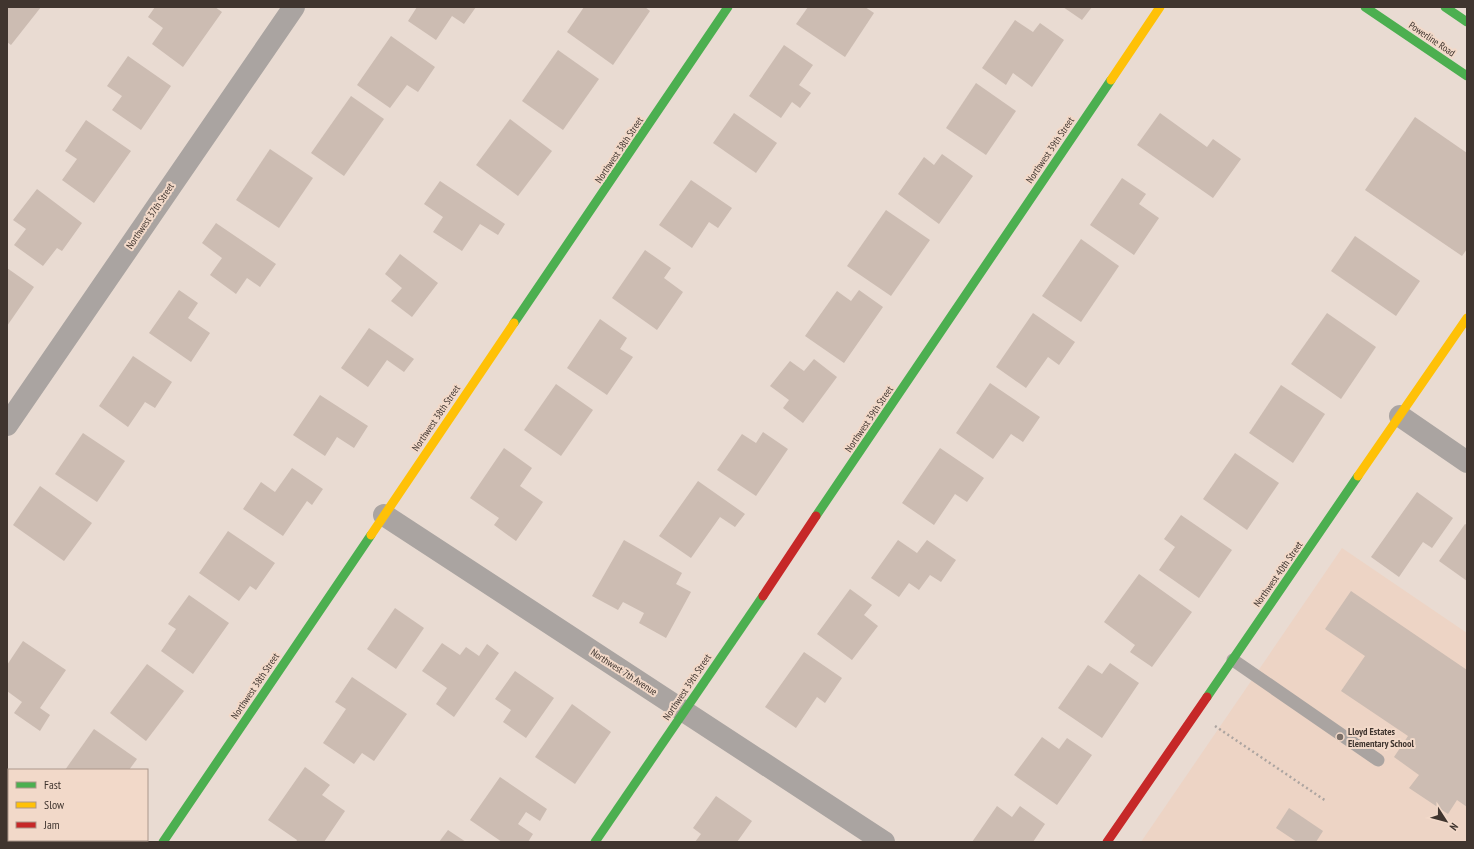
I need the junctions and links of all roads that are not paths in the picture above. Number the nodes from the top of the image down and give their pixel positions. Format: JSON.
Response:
{"nodes":[{"id":1,"x":294,"y":7,"type":"edge"},
{"id":2,"x":728,"y":7,"type":"edge"},
{"id":3,"x":1160,"y":7,"type":"edge"},
{"id":4,"x":1365,"y":7,"type":"edge"},
{"id":5,"x":1445,"y":7,"type":"edge"},
{"id":6,"x":1467,"y":22,"type":"edge"},
{"id":7,"x":1465,"y":74,"type":"edge"},
{"id":8,"x":1467,"y":318,"type":"edge"},
{"id":9,"x":1400,"y":416,"type":"junction"},
{"id":10,"x":7,"y":425,"type":"edge"},
{"id":11,"x":1467,"y":462,"type":"edge"},
{"id":12,"x":384,"y":515,"type":"junction"},
{"id":13,"x":1233,"y":660,"type":"junction"},
{"id":14,"x":685,"y":711,"type":"junction"},
{"id":15,"x":1378,"y":760,"type":"dead end"},
{"id":16,"x":163,"y":842,"type":"edge"},
{"id":17,"x":595,"y":842,"type":"edge"},
{"id":18,"x":884,"y":842,"type":"edge"},
{"id":19,"x":1107,"y":842,"type":"edge"}],
"edges":[{"from":1,"to":10,"type":"street","name":"Northwest 37th Street"},
{"from":2,"to":12,"type":"street","name":"Northwest 38th Street"},
{"from":3,"to":14,"type":"street","name":"Northwest 39th Street"},
{"from":4,"to":7,"type":"street","name":"Powerline Road"},
{"from":5,"to":6,"type":"street"},
{"from":8,"to":9,"type":"street","name":"Northwest 40th Street"},
{"from":9,"to":11,"type":"street"},
{"from":9,"to":13,"type":"street","name":"Northwest 40th Street"},
{"from":12,"to":14,"type":"street","name":"Northwest 7th Avenue"},
{"from":12,"to":16,"type":"street","name":"Northwest 38th Street"},
{"from":13,"to":15,"type":"lane"},
{"from":13,"to":19,"type":"street","name":"Northwest 40th Street"},
{"from":14,"to":17,"type":"street","name":"Northwest 39th Street"},
{"from":14,"to":18,"type":"street","name":"Northwest 7th Avenue"}]}
